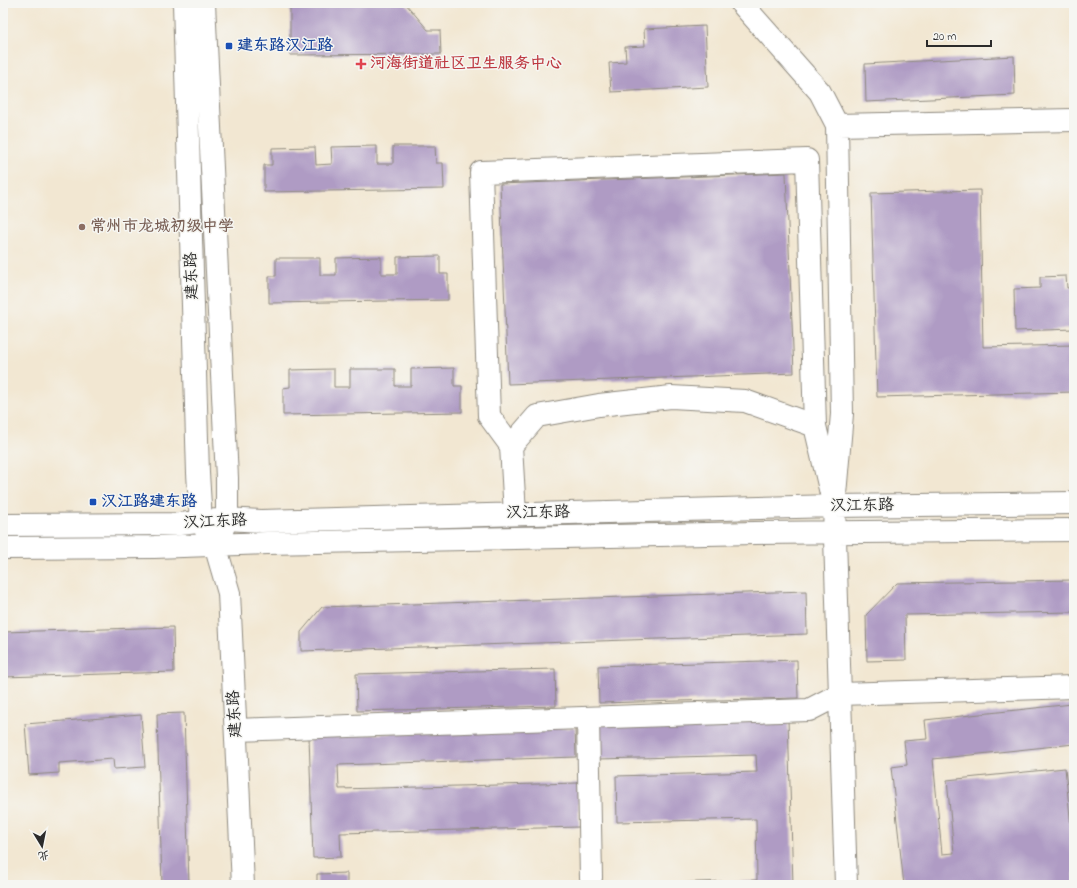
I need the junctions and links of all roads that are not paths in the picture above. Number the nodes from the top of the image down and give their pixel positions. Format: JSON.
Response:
{"nodes":[{"id":1,"x":184,"y":3,"type":"edge"},
{"id":2,"x":204,"y":3,"type":"edge"},
{"id":3,"x":741,"y":3,"type":"edge"},
{"id":4,"x":1074,"y":120,"type":"edge"},
{"id":5,"x":837,"y":125,"type":"junction"},
{"id":6,"x":815,"y":426,"type":"junction"},
{"id":7,"x":511,"y":446,"type":"junction"},
{"id":8,"x":1074,"y":503,"type":"edge"},
{"id":9,"x":834,"y":506,"type":"junction"},
{"id":10,"x":515,"y":514,"type":"junction"},
{"id":11,"x":227,"y":519,"type":"junction"},
{"id":12,"x":201,"y":522,"type":"junction"},
{"id":13,"x":3,"y":525,"type":"edge"},
{"id":14,"x":1074,"y":530,"type":"edge"},
{"id":15,"x":834,"y":532,"type":"junction"},
{"id":16,"x":215,"y":544,"type":"junction"},
{"id":17,"x":3,"y":548,"type":"edge"},
{"id":18,"x":1074,"y":687,"type":"edge"},
{"id":19,"x":840,"y":694,"type":"junction"},
{"id":20,"x":588,"y":718,"type":"junction"},
{"id":21,"x":236,"y":730,"type":"junction"},
{"id":22,"x":591,"y":878,"type":"dead end"},
{"id":23,"x":243,"y":885,"type":"edge"},
{"id":24,"x":846,"y":885,"type":"edge"}],
"edges":[{"from":1,"to":12,"type":"street","name":"建东路"},
{"from":2,"to":11,"type":"street","name":"建东路"},
{"from":3,"to":5,"type":"street"},
{"from":4,"to":5,"type":"street"},
{"from":5,"to":9,"type":"street"},
{"from":6,"to":7,"type":"street"},
{"from":6,"to":7,"type":"street"},
{"from":6,"to":9,"type":"street"},
{"from":7,"to":10,"type":"street"},
{"from":8,"to":9,"type":"street","name":"汉江东路"},
{"from":9,"to":10,"type":"street","name":"汉江东路"},
{"from":9,"to":15,"type":"street"},
{"from":10,"to":11,"type":"street","name":"汉江东路"},
{"from":11,"to":12,"type":"street","name":"汉江东路"},
{"from":11,"to":16,"type":"street","name":"建东路"},
{"from":12,"to":13,"type":"street","name":"汉江东路"},
{"from":12,"to":16,"type":"street","name":"建东路"},
{"from":14,"to":15,"type":"street","name":"汉江东路"},
{"from":15,"to":16,"type":"street","name":"汉江东路"},
{"from":15,"to":19,"type":"street"},
{"from":16,"to":17,"type":"street","name":"汉江东路"},
{"from":16,"to":21,"type":"street","name":"建东路"},
{"from":18,"to":19,"type":"street"},
{"from":19,"to":20,"type":"street"},
{"from":19,"to":24,"type":"street"},
{"from":20,"to":21,"type":"street"},
{"from":20,"to":22,"type":"street"},
{"from":21,"to":23,"type":"street","name":"建东路"}]}
